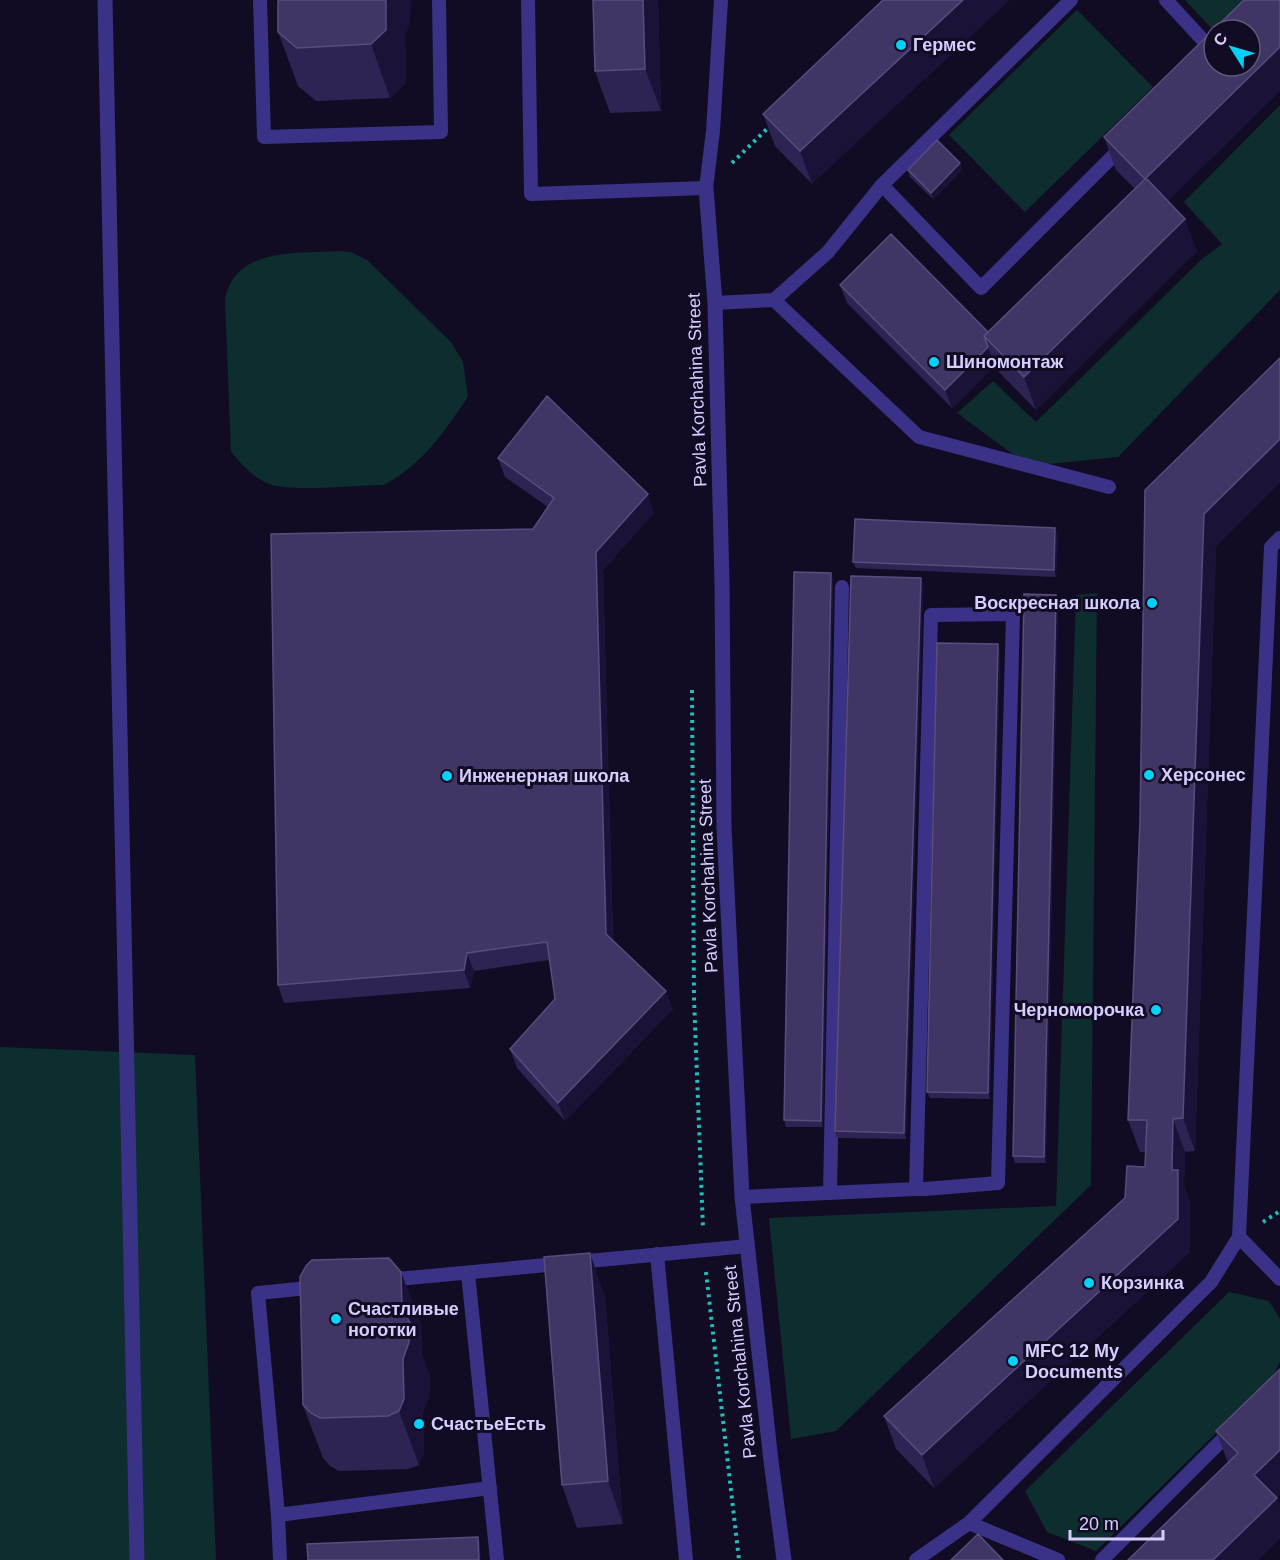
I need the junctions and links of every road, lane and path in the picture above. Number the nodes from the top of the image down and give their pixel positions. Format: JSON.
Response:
{"nodes":[{"id":1,"x":105,"y":0,"type":"edge"},
{"id":2,"x":260,"y":0,"type":"edge"},
{"id":3,"x":439,"y":0,"type":"edge"},
{"id":4,"x":528,"y":0,"type":"edge"},
{"id":5,"x":721,"y":0,"type":"edge"},
{"id":6,"x":1071,"y":0,"type":"edge"},
{"id":7,"x":1166,"y":0,"type":"edge"},
{"id":8,"x":1202,"y":46,"type":"edge"},
{"id":9,"x":773,"y":123,"type":"edge"},
{"id":10,"x":1131,"y":139,"type":"edge"},
{"id":11,"x":882,"y":185,"type":"junction"},
{"id":12,"x":706,"y":188,"type":"junction"},
{"id":13,"x":774,"y":300,"type":"junction"},
{"id":14,"x":715,"y":303,"type":"junction"},
{"id":15,"x":1109,"y":487,"type":"dead end"},
{"id":16,"x":1280,"y":538,"type":"edge"},
{"id":17,"x":842,"y":587,"type":"dead end"},
{"id":18,"x":692,"y":690,"type":"dead end"},
{"id":19,"x":916,"y":1189,"type":"junction"},
{"id":20,"x":830,"y":1193,"type":"junction"},
{"id":21,"x":742,"y":1197,"type":"junction"},
{"id":22,"x":1239,"y":1237,"type":"junction"},
{"id":23,"x":748,"y":1246,"type":"junction"},
{"id":24,"x":704,"y":1250,"type":"junction"},
{"id":25,"x":657,"y":1254,"type":"junction"},
{"id":26,"x":468,"y":1273,"type":"junction"},
{"id":27,"x":1280,"y":1279,"type":"edge"},
{"id":28,"x":375,"y":1282,"type":"edge"},
{"id":29,"x":328,"y":1286,"type":"edge"},
{"id":30,"x":1239,"y":1422,"type":"edge"},
{"id":31,"x":490,"y":1488,"type":"junction"},
{"id":32,"x":278,"y":1515,"type":"junction"},
{"id":33,"x":969,"y":1522,"type":"junction"},
{"id":34,"x":137,"y":1560,"type":"edge"},
{"id":35,"x":280,"y":1560,"type":"edge"},
{"id":36,"x":497,"y":1560,"type":"edge"},
{"id":37,"x":686,"y":1560,"type":"edge"},
{"id":38,"x":739,"y":1560,"type":"edge"},
{"id":39,"x":784,"y":1560,"type":"edge"},
{"id":40,"x":916,"y":1560,"type":"edge"},
{"id":41,"x":1058,"y":1560,"type":"edge"},
{"id":42,"x":1102,"y":1560,"type":"edge"}],
"edges":[{"from":1,"to":34,"type":"street"},
{"from":2,"to":3,"type":"lane"},
{"from":4,"to":12,"type":"lane"},
{"from":5,"to":12,"type":"lane"},
{"from":6,"to":11,"type":"lane"},
{"from":7,"to":8,"type":"lane"},
{"from":9,"to":12,"type":"path"},
{"from":10,"to":11,"type":"lane"},
{"from":11,"to":13,"type":"lane"},
{"from":12,"to":14,"type":"street","name":"Pavla Korchahina Street"},
{"from":13,"to":14,"type":"lane"},
{"from":13,"to":15,"type":"lane"},
{"from":14,"to":21,"type":"street","name":"Pavla Korchahina Street"},
{"from":16,"to":22,"type":"lane"},
{"from":17,"to":20,"type":"lane"},
{"from":18,"to":24,"type":"path"},
{"from":19,"to":19,"type":"lane"},
{"from":19,"to":20,"type":"lane"},
{"from":20,"to":21,"type":"lane"},
{"from":21,"to":23,"type":"street","name":"Pavla Korchahina Street"},
{"from":22,"to":27,"type":"lane"},
{"from":22,"to":33,"type":"lane"},
{"from":23,"to":24,"type":"lane"},
{"from":23,"to":39,"type":"street","name":"Pavla Korchahina Street"},
{"from":24,"to":25,"type":"lane"},
{"from":24,"to":38,"type":"path"},
{"from":25,"to":26,"type":"lane"},
{"from":25,"to":37,"type":"lane"},
{"from":26,"to":28,"type":"lane"},
{"from":26,"to":31,"type":"lane"},
{"from":29,"to":32,"type":"lane"},
{"from":30,"to":42,"type":"lane"},
{"from":31,"to":32,"type":"lane"},
{"from":31,"to":36,"type":"lane"},
{"from":32,"to":35,"type":"lane"},
{"from":33,"to":40,"type":"lane"},
{"from":33,"to":41,"type":"lane"}]}
